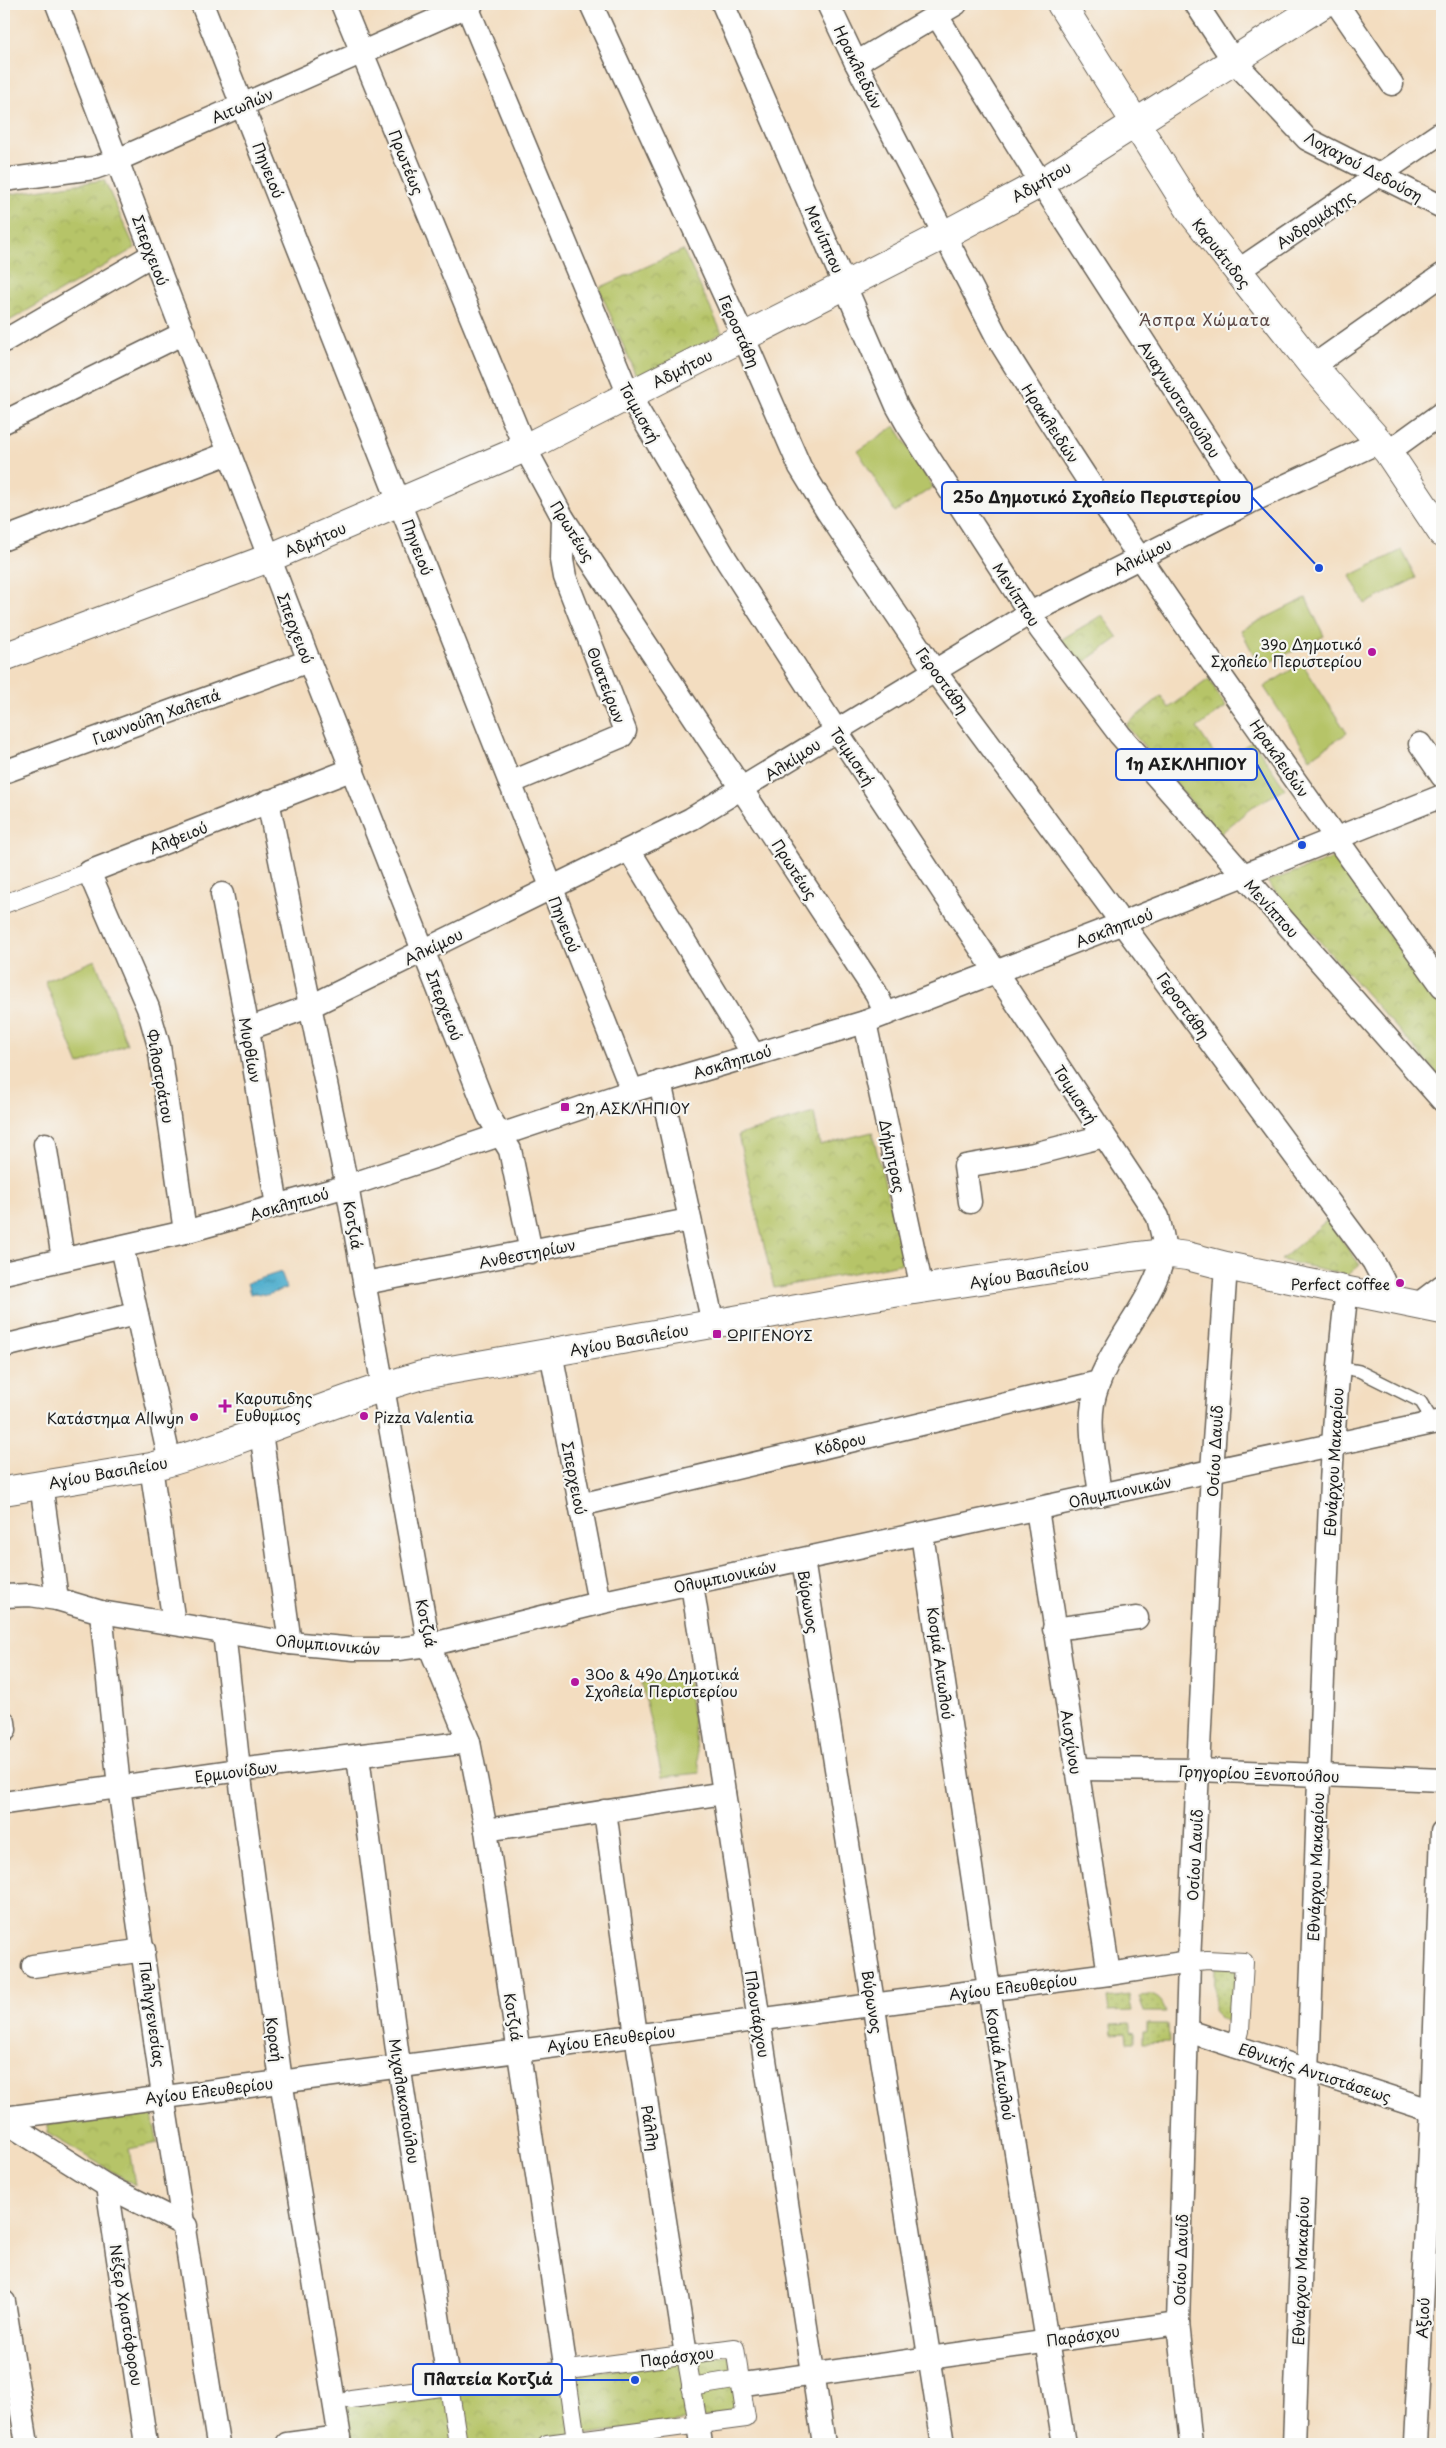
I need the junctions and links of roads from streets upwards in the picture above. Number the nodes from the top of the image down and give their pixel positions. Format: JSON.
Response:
{"nodes":[{"id":1,"x":56,"y":4,"type":"edge"},
{"id":2,"x":202,"y":4,"type":"edge"},
{"id":3,"x":342,"y":4,"type":"edge"},
{"id":4,"x":468,"y":4,"type":"edge"},
{"id":5,"x":591,"y":4,"type":"edge"},
{"id":6,"x":723,"y":4,"type":"edge"},
{"id":7,"x":828,"y":4,"type":"edge"},
{"id":8,"x":956,"y":4,"type":"edge"},
{"id":9,"x":1061,"y":4,"type":"edge"},
{"id":10,"x":1196,"y":4,"type":"edge"},
{"id":11,"x":1323,"y":4,"type":"edge"},
{"id":12,"x":1338,"y":4,"type":"edge"},
{"id":13,"x":937,"y":16,"type":"junction"},
{"id":14,"x":362,"y":54,"type":"junction"},
{"id":15,"x":1233,"y":60,"type":"junction"},
{"id":16,"x":856,"y":63,"type":"junction"},
{"id":17,"x":1392,"y":84,"type":"dead end"},
{"id":18,"x":242,"y":104,"type":"junction"},
{"id":19,"x":1136,"y":123,"type":"junction"},
{"id":20,"x":1442,"y":132,"type":"edge"},
{"id":21,"x":117,"y":160,"type":"junction"},
{"id":22,"x":1378,"y":176,"type":"junction"},
{"id":23,"x":4,"y":180,"type":"edge"},
{"id":24,"x":1040,"y":183,"type":"junction"},
{"id":25,"x":1442,"y":206,"type":"edge"},
{"id":26,"x":944,"y":235,"type":"junction"},
{"id":27,"x":152,"y":255,"type":"junction"},
{"id":28,"x":1236,"y":272,"type":"junction"},
{"id":29,"x":1442,"y":276,"type":"edge"},
{"id":30,"x":846,"y":285,"type":"junction"},
{"id":31,"x":184,"y":333,"type":"junction"},
{"id":32,"x":744,"y":336,"type":"junction"},
{"id":33,"x":4,"y":341,"type":"edge"},
{"id":34,"x":1313,"y":366,"type":"junction"},
{"id":35,"x":628,"y":395,"type":"junction"},
{"id":36,"x":1442,"y":413,"type":"edge"},
{"id":37,"x":4,"y":422,"type":"edge"},
{"id":38,"x":1384,"y":447,"type":"junction"},
{"id":39,"x":525,"y":448,"type":"junction"},
{"id":40,"x":229,"y":453,"type":"junction"},
{"id":41,"x":401,"y":503,"type":"junction"},
{"id":42,"x":1248,"y":503,"type":"junction"},
{"id":43,"x":563,"y":518,"type":"junction"},
{"id":44,"x":1442,"y":533,"type":"edge"},
{"id":45,"x":4,"y":539,"type":"edge"},
{"id":46,"x":270,"y":558,"type":"junction"},
{"id":47,"x":1138,"y":558,"type":"junction"},
{"id":48,"x":1030,"y":613,"type":"junction"},
{"id":49,"x":4,"y":657,"type":"edge"},
{"id":50,"x":309,"y":661,"type":"junction"},
{"id":51,"x":934,"y":670,"type":"junction"},
{"id":52,"x":836,"y":730,"type":"junction"},
{"id":53,"x":1420,"y":744,"type":"dead end"},
{"id":54,"x":353,"y":769,"type":"junction"},
{"id":55,"x":4,"y":772,"type":"edge"},
{"id":56,"x":1442,"y":776,"type":"edge"},
{"id":57,"x":510,"y":783,"type":"junction"},
{"id":58,"x":743,"y":789,"type":"junction"},
{"id":59,"x":1442,"y":796,"type":"edge"},
{"id":60,"x":268,"y":801,"type":"junction"},
{"id":61,"x":1336,"y":838,"type":"junction"},
{"id":62,"x":629,"y":850,"type":"junction"},
{"id":63,"x":89,"y":872,"type":"junction"},
{"id":64,"x":1243,"y":876,"type":"junction"},
{"id":65,"x":550,"y":887,"type":"junction"},
{"id":66,"x":222,"y":894,"type":"dead end"},
{"id":67,"x":4,"y":904,"type":"edge"},
{"id":68,"x":1124,"y":923,"type":"junction"},
{"id":69,"x":423,"y":950,"type":"junction"},
{"id":70,"x":998,"y":972,"type":"junction"},
{"id":71,"x":1442,"y":986,"type":"edge"},
{"id":72,"x":311,"y":1006,"type":"junction"},
{"id":73,"x":886,"y":1014,"type":"junction"},
{"id":74,"x":864,"y":1022,"type":"junction"},
{"id":75,"x":248,"y":1029,"type":"junction"},
{"id":76,"x":753,"y":1054,"type":"junction"},
{"id":77,"x":660,"y":1082,"type":"junction"},
{"id":78,"x":632,"y":1091,"type":"junction"},
{"id":79,"x":1442,"y":1100,"type":"edge"},
{"id":80,"x":502,"y":1136,"type":"junction"},
{"id":81,"x":1104,"y":1136,"type":"junction"},
{"id":82,"x":45,"y":1144,"type":"dead end"},
{"id":83,"x":347,"y":1186,"type":"junction"},
{"id":84,"x":970,"y":1202,"type":"dead end"},
{"id":85,"x":277,"y":1206,"type":"junction"},
{"id":86,"x":689,"y":1220,"type":"junction"},
{"id":87,"x":185,"y":1232,"type":"junction"},
{"id":88,"x":122,"y":1247,"type":"junction"},
{"id":89,"x":531,"y":1252,"type":"junction"},
{"id":90,"x":1164,"y":1253,"type":"junction"},
{"id":91,"x":63,"y":1259,"type":"junction"},
{"id":92,"x":1226,"y":1266,"type":"junction"},
{"id":93,"x":4,"y":1273,"type":"edge"},
{"id":94,"x":365,"y":1283,"type":"junction"},
{"id":95,"x":1442,"y":1286,"type":"edge"},
{"id":96,"x":922,"y":1289,"type":"junction"},
{"id":97,"x":1347,"y":1290,"type":"junction"},
{"id":98,"x":1388,"y":1299,"type":"junction"},
{"id":99,"x":1430,"y":1307,"type":"edge"},
{"id":100,"x":135,"y":1314,"type":"junction"},
{"id":101,"x":713,"y":1324,"type":"junction"},
{"id":102,"x":4,"y":1346,"type":"edge"},
{"id":103,"x":551,"y":1352,"type":"junction"},
{"id":104,"x":1100,"y":1382,"type":"junction"},
{"id":105,"x":384,"y":1386,"type":"junction"},
{"id":106,"x":1438,"y":1422,"type":"edge"},
{"id":107,"x":261,"y":1432,"type":"junction"},
{"id":108,"x":1334,"y":1445,"type":"junction"},
{"id":109,"x":160,"y":1465,"type":"junction"},
{"id":110,"x":1212,"y":1471,"type":"junction"},
{"id":111,"x":41,"y":1484,"type":"junction"},
{"id":112,"x":4,"y":1490,"type":"edge"},
{"id":113,"x":1100,"y":1495,"type":"junction"},
{"id":114,"x":580,"y":1505,"type":"junction"},
{"id":115,"x":1037,"y":1509,"type":"junction"},
{"id":116,"x":922,"y":1534,"type":"junction"},
{"id":117,"x":802,"y":1560,"type":"junction"},
{"id":118,"x":692,"y":1584,"type":"junction"},
{"id":119,"x":4,"y":1596,"type":"edge"},
{"id":120,"x":57,"y":1599,"type":"junction"},
{"id":121,"x":599,"y":1603,"type":"junction"},
{"id":122,"x":101,"y":1612,"type":"junction"},
{"id":123,"x":1137,"y":1618,"type":"dead end"},
{"id":124,"x":174,"y":1622,"type":"junction"},
{"id":125,"x":1054,"y":1629,"type":"junction"},
{"id":126,"x":224,"y":1632,"type":"junction"},
{"id":127,"x":290,"y":1643,"type":"junction"},
{"id":128,"x":429,"y":1645,"type":"junction"},
{"id":129,"x":469,"y":1742,"type":"junction"},
{"id":130,"x":358,"y":1757,"type":"junction"},
{"id":131,"x":1076,"y":1768,"type":"junction"},
{"id":132,"x":239,"y":1770,"type":"junction"},
{"id":133,"x":1199,"y":1770,"type":"junction"},
{"id":134,"x":1319,"y":1775,"type":"junction"},
{"id":135,"x":1442,"y":1780,"type":"edge"},
{"id":136,"x":120,"y":1787,"type":"junction"},
{"id":137,"x":724,"y":1793,"type":"junction"},
{"id":138,"x":4,"y":1803,"type":"edge"},
{"id":139,"x":605,"y":1811,"type":"junction"},
{"id":140,"x":486,"y":1830,"type":"junction"},
{"id":141,"x":1442,"y":1832,"type":"edge"},
{"id":142,"x":144,"y":1950,"type":"junction"},
{"id":143,"x":1188,"y":1962,"type":"junction"},
{"id":144,"x":33,"y":1966,"type":"dead end"},
{"id":145,"x":1109,"y":1974,"type":"junction"},
{"id":146,"x":989,"y":1989,"type":"junction"},
{"id":147,"x":873,"y":2004,"type":"junction"},
{"id":148,"x":759,"y":2019,"type":"junction"},
{"id":149,"x":1188,"y":2031,"type":"junction"},
{"id":150,"x":636,"y":2035,"type":"junction"},
{"id":151,"x":1236,"y":2046,"type":"junction"},
{"id":152,"x":519,"y":2050,"type":"junction"},
{"id":153,"x":399,"y":2066,"type":"junction"},
{"id":154,"x":1308,"y":2069,"type":"junction"},
{"id":155,"x":281,"y":2080,"type":"junction"},
{"id":156,"x":164,"y":2096,"type":"junction"},
{"id":157,"x":1437,"y":2112,"type":"edge"},
{"id":158,"x":4,"y":2118,"type":"edge"},
{"id":159,"x":4,"y":2122,"type":"edge"},
{"id":160,"x":107,"y":2186,"type":"junction"},
{"id":161,"x":186,"y":2226,"type":"junction"},
{"id":162,"x":4,"y":2302,"type":"edge"},
{"id":163,"x":1178,"y":2323,"type":"junction"},
{"id":164,"x":1048,"y":2340,"type":"junction"},
{"id":165,"x":686,"y":2355,"type":"junction"},
{"id":166,"x":930,"y":2357,"type":"junction"},
{"id":167,"x":566,"y":2371,"type":"junction"},
{"id":168,"x":814,"y":2373,"type":"junction"},
{"id":169,"x":746,"y":2381,"type":"junction"},
{"id":170,"x":449,"y":2386,"type":"junction"},
{"id":171,"x":691,"y":2387,"type":"junction"},
{"id":172,"x":350,"y":2399,"type":"dead end"},
{"id":173,"x":700,"y":2434,"type":"edge"},
{"id":174,"x":340,"y":2441,"type":"edge"},
{"id":175,"x":576,"y":2442,"type":"edge"},
{"id":176,"x":28,"y":2444,"type":"edge"},
{"id":177,"x":146,"y":2444,"type":"edge"},
{"id":178,"x":218,"y":2444,"type":"edge"},
{"id":179,"x":287,"y":2444,"type":"edge"},
{"id":180,"x":458,"y":2444,"type":"edge"},
{"id":181,"x":547,"y":2444,"type":"edge"},
{"id":182,"x":824,"y":2444,"type":"edge"},
{"id":183,"x":943,"y":2444,"type":"edge"},
{"id":184,"x":1064,"y":2444,"type":"edge"},
{"id":185,"x":1191,"y":2444,"type":"edge"},
{"id":186,"x":1294,"y":2444,"type":"edge"},
{"id":187,"x":1415,"y":2444,"type":"edge"}],
"edges":[{"from":1,"to":21,"type":"street","name":"Σπερχειού"},
{"from":2,"to":18,"type":"street","name":"Πηνειού"},
{"from":3,"to":14,"type":"street","name":"Πρωτέως"},
{"from":4,"to":14,"type":"street","name":"Αιτωλών"},
{"from":4,"to":35,"type":"street","name":"Τσιμισκή"},
{"from":5,"to":32,"type":"street","name":"Γεροστάθη"},
{"from":6,"to":30,"type":"street","name":"Μενίππου"},
{"from":7,"to":16,"type":"street","name":"Ηρακλειδών"},
{"from":8,"to":13,"type":"street"},
{"from":9,"to":19,"type":"street","name":"Καρυάτιδος"},
{"from":10,"to":15,"type":"street","name":"Λοχαγού Δεδούση"},
{"from":11,"to":15,"type":"street","name":"Αδμήτου"},
{"from":12,"to":17,"type":"street"},
{"from":13,"to":16,"type":"street"},
{"from":13,"to":24,"type":"street","name":"Αναγνωστοπούλου"},
{"from":14,"to":18,"type":"street","name":"Αιτωλών"},
{"from":14,"to":39,"type":"street","name":"Πρωτέως"},
{"from":15,"to":19,"type":"street","name":"Αδμήτου"},
{"from":15,"to":22,"type":"street","name":"Λοχαγού Δεδούση"},
{"from":16,"to":26,"type":"street","name":"Ηρακλειδών"},
{"from":18,"to":21,"type":"street","name":"Αιτωλών"},
{"from":18,"to":41,"type":"street","name":"Πηνειού"},
{"from":19,"to":24,"type":"street","name":"Αδμήτου"},
{"from":19,"to":28,"type":"street","name":"Καρυάτιδος"},
{"from":20,"to":22,"type":"street","name":"Ανδρομάχης"},
{"from":21,"to":23,"type":"street","name":"Αιτωλών"},
{"from":21,"to":27,"type":"street","name":"Σπερχειού"},
{"from":22,"to":25,"type":"street","name":"Λοχαγού Δεδούση"},
{"from":22,"to":28,"type":"street","name":"Ανδρομάχης"},
{"from":24,"to":26,"type":"street","name":"Αδμήτου"},
{"from":24,"to":42,"type":"street","name":"Αναγνωστοπούλου"},
{"from":26,"to":30,"type":"street","name":"Αδμήτου"},
{"from":26,"to":47,"type":"street","name":"Ηρακλειδών"},
{"from":27,"to":31,"type":"street","name":"Σπερχειού"},
{"from":27,"to":33,"type":"street"},
{"from":28,"to":34,"type":"street","name":"Καρυάτιδος"},
{"from":29,"to":34,"type":"street"},
{"from":30,"to":32,"type":"street","name":"Αδμήτου"},
{"from":30,"to":48,"type":"street","name":"Μενίππου"},
{"from":31,"to":37,"type":"street"},
{"from":31,"to":40,"type":"street","name":"Σπερχειού"},
{"from":32,"to":35,"type":"street","name":"Αδμήτου"},
{"from":32,"to":51,"type":"street","name":"Γεροστάθη"},
{"from":34,"to":38,"type":"street","name":"Καρυάτιδος"},
{"from":35,"to":39,"type":"street","name":"Αδμήτου"},
{"from":35,"to":52,"type":"street","name":"Τσιμισκή"},
{"from":36,"to":38,"type":"street","name":"Αλκίμου"},
{"from":38,"to":42,"type":"street","name":"Αλκίμου"},
{"from":38,"to":44,"type":"street","name":"Καρυάτιδος"},
{"from":39,"to":41,"type":"street","name":"Αδμήτου"},
{"from":39,"to":43,"type":"street","name":"Πρωτέως"},
{"from":40,"to":45,"type":"street"},
{"from":40,"to":46,"type":"street","name":"Σπερχειού"},
{"from":41,"to":46,"type":"street","name":"Αδμήτου"},
{"from":41,"to":57,"type":"street","name":"Πηνειού"},
{"from":42,"to":47,"type":"street","name":"Αλκίμου"},
{"from":43,"to":57,"type":"street","name":"Θυατείρων"},
{"from":43,"to":58,"type":"street","name":"Πρωτέως"},
{"from":46,"to":49,"type":"street","name":"Αδμήτου"},
{"from":46,"to":50,"type":"street","name":"Σπερχειού"},
{"from":47,"to":48,"type":"street","name":"Αλκίμου"},
{"from":47,"to":61,"type":"street","name":"Ηρακλειδών"},
{"from":48,"to":51,"type":"street","name":"Αλκίμου"},
{"from":48,"to":64,"type":"street","name":"Μενίππου"},
{"from":50,"to":54,"type":"street","name":"Σπερχειού"},
{"from":50,"to":55,"type":"street","name":"Γιαννούλη Χαλεπά"},
{"from":51,"to":52,"type":"street","name":"Αλκίμου"},
{"from":51,"to":68,"type":"street","name":"Γεροστάθη"},
{"from":52,"to":58,"type":"street","name":"Αλκίμου"},
{"from":52,"to":70,"type":"street","name":"Τσιμισκή"},
{"from":53,"to":56,"type":"street"},
{"from":54,"to":60,"type":"street","name":"Αλφειού"},
{"from":54,"to":69,"type":"street","name":"Σπερχειού"},
{"from":57,"to":65,"type":"street","name":"Πηνειού"},
{"from":58,"to":62,"type":"street","name":"Αλκίμου"},
{"from":58,"to":73,"type":"street","name":"Πρωτέως"},
{"from":59,"to":61,"type":"street","name":"Ασκληπιού"},
{"from":60,"to":63,"type":"street","name":"Αλφειού"},
{"from":60,"to":72,"type":"street","name":"Κοτζιά"},
{"from":61,"to":64,"type":"street","name":"Ασκληπιού"},
{"from":61,"to":71,"type":"street","name":"Ηρακλειδών"},
{"from":62,"to":65,"type":"street","name":"Αλκίμου"},
{"from":62,"to":76,"type":"street"},
{"from":63,"to":67,"type":"street","name":"Αλφειού"},
{"from":63,"to":87,"type":"street","name":"Φιλοστράτου"},
{"from":64,"to":68,"type":"street","name":"Ασκληπιού"},
{"from":64,"to":79,"type":"street","name":"Μενίππου"},
{"from":65,"to":69,"type":"street","name":"Αλκίμου"},
{"from":65,"to":78,"type":"street","name":"Πηνειού"},
{"from":66,"to":75,"type":"street","name":"Μυρθίων"},
{"from":68,"to":70,"type":"street","name":"Ασκληπιού"},
{"from":68,"to":98,"type":"street","name":"Γεροστάθη"},
{"from":69,"to":72,"type":"street","name":"Αλκίμου"},
{"from":69,"to":80,"type":"street","name":"Σπερχειού"},
{"from":70,"to":73,"type":"street","name":"Ασκληπιού"},
{"from":70,"to":81,"type":"street","name":"Τσιμισκή"},
{"from":72,"to":75,"type":"street","name":"Αλκίμου"},
{"from":72,"to":83,"type":"street","name":"Κοτζιά"},
{"from":73,"to":74,"type":"street","name":"Ασκληπιού"},
{"from":74,"to":76,"type":"street","name":"Ασκληπιού"},
{"from":74,"to":96,"type":"street","name":"Δήμητρας"},
{"from":75,"to":85,"type":"street","name":"Μυρθίων"},
{"from":76,"to":77,"type":"street","name":"Ασκληπιού"},
{"from":77,"to":78,"type":"street","name":"Ασκληπιού"},
{"from":77,"to":86,"type":"street"},
{"from":78,"to":80,"type":"street","name":"Ασκληπιού"},
{"from":80,"to":83,"type":"street","name":"Ασκληπιού"},
{"from":80,"to":89,"type":"street","name":"Σπερχειού"},
{"from":81,"to":84,"type":"street"},
{"from":81,"to":90,"type":"street","name":"Τσιμισκή"},
{"from":82,"to":91,"type":"street"},
{"from":83,"to":85,"type":"street","name":"Ασκληπιού"},
{"from":83,"to":94,"type":"street","name":"Κοτζιά"},
{"from":85,"to":87,"type":"street","name":"Ασκληπιού"},
{"from":86,"to":89,"type":"street","name":"Ανθεστηρίων"},
{"from":86,"to":101,"type":"street"},
{"from":87,"to":88,"type":"street","name":"Ασκληπιού"},
{"from":88,"to":91,"type":"street","name":"Ασκληπιού"},
{"from":88,"to":100,"type":"street"},
{"from":89,"to":94,"type":"street","name":"Ανθεστηρίων"},
{"from":90,"to":92,"type":"street","name":"Αγίου Βασιλείου"},
{"from":90,"to":96,"type":"street","name":"Αγίου Βασιλείου"},
{"from":90,"to":104,"type":"street"},
{"from":91,"to":93,"type":"street","name":"Ασκληπιού"},
{"from":92,"to":97,"type":"street","name":"Αγίου Βασιλείου"},
{"from":92,"to":110,"type":"street","name":"Οσίου Δαυίδ"},
{"from":94,"to":105,"type":"street","name":"Κοτζιά"},
{"from":95,"to":99,"type":"street"},
{"from":96,"to":101,"type":"street","name":"Αγίου Βασιλείου"},
{"from":97,"to":98,"type":"street","name":"Αγίου Βασιλείου"},
{"from":97,"to":108,"type":"street","name":"Εθνάρχου Μακαρίου"},
{"from":98,"to":99,"type":"street","name":"Αγίου Βασιλείου"},
{"from":100,"to":102,"type":"street"},
{"from":100,"to":109,"type":"street"},
{"from":101,"to":103,"type":"street","name":"Αγίου Βασιλείου"},
{"from":103,"to":105,"type":"street","name":"Αγίου Βασιλείου"},
{"from":103,"to":114,"type":"street","name":"Σπερχειού"},
{"from":104,"to":113,"type":"street"},
{"from":104,"to":114,"type":"street","name":"Κόδρου"},
{"from":105,"to":107,"type":"street","name":"Αγίου Βασιλείου"},
{"from":105,"to":128,"type":"street","name":"Κοτζιά"},
{"from":106,"to":108,"type":"street","name":"Ολυμπιονικών"},
{"from":107,"to":109,"type":"street","name":"Αγίου Βασιλείου"},
{"from":107,"to":127,"type":"street"},
{"from":108,"to":110,"type":"street","name":"Ολυμπιονικών"},
{"from":108,"to":134,"type":"street","name":"Εθνάρχου Μακαρίου"},
{"from":109,"to":111,"type":"street","name":"Αγίου Βασιλείου"},
{"from":109,"to":124,"type":"street"},
{"from":110,"to":113,"type":"street","name":"Ολυμπιονικών"},
{"from":110,"to":133,"type":"street","name":"Οσίου Δαυίδ"},
{"from":111,"to":112,"type":"street","name":"Αγίου Βασιλείου"},
{"from":111,"to":120,"type":"street"},
{"from":113,"to":115,"type":"street","name":"Ολυμπιονικών"},
{"from":114,"to":121,"type":"street","name":"Σπερχειού"},
{"from":115,"to":116,"type":"street","name":"Ολυμπιονικών"},
{"from":115,"to":125,"type":"street","name":"Αισχίνου"},
{"from":116,"to":117,"type":"street","name":"Ολυμπιονικών"},
{"from":116,"to":146,"type":"street","name":"Κοσμά Αιτωλού"},
{"from":117,"to":118,"type":"street","name":"Ολυμπιονικών"},
{"from":117,"to":147,"type":"street","name":"Βύρωνος"},
{"from":118,"to":121,"type":"street","name":"Ολυμπιονικών"},
{"from":118,"to":137,"type":"street","name":"Πλουτάρχου"},
{"from":119,"to":120,"type":"street","name":"Ολυμπιονικών"},
{"from":120,"to":122,"type":"street","name":"Ολυμπιονικών"},
{"from":121,"to":128,"type":"street","name":"Ολυμπιονικών"},
{"from":122,"to":124,"type":"street","name":"Ολυμπιονικών"},
{"from":122,"to":136,"type":"street","name":"Παλιγγενεσίας"},
{"from":123,"to":125,"type":"street"},
{"from":124,"to":126,"type":"street","name":"Ολυμπιονικών"},
{"from":125,"to":131,"type":"street","name":"Αισχίνου"},
{"from":126,"to":127,"type":"street","name":"Ολυμπιονικών"},
{"from":126,"to":132,"type":"street","name":"Κοραή"},
{"from":127,"to":128,"type":"street","name":"Ολυμπιονικών"},
{"from":128,"to":129,"type":"street","name":"Κοτζιά"},
{"from":129,"to":130,"type":"street","name":"Ερμιονίδων"},
{"from":129,"to":140,"type":"street","name":"Κοτζιά"},
{"from":130,"to":132,"type":"street","name":"Ερμιονίδων"},
{"from":130,"to":153,"type":"street","name":"Μιχαλακοπούλου"},
{"from":131,"to":133,"type":"street","name":"Γρηγορίου Ξενοπούλου"},
{"from":131,"to":145,"type":"street","name":"Αισχίνου"},
{"from":132,"to":136,"type":"street","name":"Ερμιονίδων"},
{"from":132,"to":155,"type":"street","name":"Κοραή"},
{"from":133,"to":134,"type":"street","name":"Γρηγορίου Ξενοπούλου"},
{"from":133,"to":143,"type":"street","name":"Οσίου Δαυίδ"},
{"from":134,"to":135,"type":"street","name":"Γρηγορίου Ξενοπούλου"},
{"from":134,"to":154,"type":"street","name":"Εθνάρχου Μακαρίου"},
{"from":136,"to":138,"type":"street","name":"Ερμιονίδων"},
{"from":136,"to":142,"type":"street","name":"Παλιγγενεσίας"},
{"from":137,"to":139,"type":"street"},
{"from":137,"to":148,"type":"street","name":"Πλουτάρχου"},
{"from":139,"to":140,"type":"street"},
{"from":139,"to":150,"type":"street","name":"Ράλλη"},
{"from":140,"to":152,"type":"street","name":"Κοτζιά"},
{"from":141,"to":157,"type":"street","name":"Αξιού"},
{"from":142,"to":144,"type":"street"},
{"from":142,"to":156,"type":"street","name":"Παλιγγενεσίας"},
{"from":143,"to":145,"type":"street","name":"Αγίου Ελευθερίου"},
{"from":143,"to":149,"type":"street","name":"Οσίου Δαυίδ"},
{"from":143,"to":151,"type":"street"},
{"from":145,"to":146,"type":"street","name":"Αγίου Ελευθερίου"},
{"from":146,"to":147,"type":"street","name":"Αγίου Ελευθερίου"},
{"from":146,"to":164,"type":"street","name":"Κοσμά Αιτωλού"},
{"from":147,"to":148,"type":"street","name":"Αγίου Ελευθερίου"},
{"from":147,"to":166,"type":"street","name":"Βύρωνος"},
{"from":148,"to":150,"type":"street","name":"Αγίου Ελευθερίου"},
{"from":148,"to":168,"type":"street","name":"Πλουτάρχου"},
{"from":149,"to":151,"type":"street","name":"Εθνικής Αντιστάσεως"},
{"from":149,"to":163,"type":"street","name":"Οσίου Δαυίδ"},
{"from":150,"to":152,"type":"street","name":"Αγίου Ελευθερίου"},
{"from":150,"to":165,"type":"street","name":"Ράλλη"},
{"from":151,"to":154,"type":"street","name":"Εθνικής Αντιστάσεως"},
{"from":152,"to":153,"type":"street","name":"Αγίου Ελευθερίου"},
{"from":152,"to":167,"type":"street","name":"Κοτζιά"},
{"from":153,"to":155,"type":"street","name":"Αγίου Ελευθερίου"},
{"from":153,"to":170,"type":"street","name":"Μιχαλακοπούλου"},
{"from":154,"to":157,"type":"street","name":"Εθνικής Αντιστάσεως"},
{"from":154,"to":186,"type":"street","name":"Εθνάρχου Μακαρίου"},
{"from":155,"to":156,"type":"street","name":"Αγίου Ελευθερίου"},
{"from":155,"to":174,"type":"street","name":"Κοραή"},
{"from":156,"to":158,"type":"street","name":"Αγίου Ελευθερίου"},
{"from":156,"to":161,"type":"street","name":"Παλιγγενεσίας"},
{"from":157,"to":187,"type":"street","name":"Αξιού"},
{"from":159,"to":160,"type":"street"},
{"from":160,"to":161,"type":"street"},
{"from":160,"to":177,"type":"street","name":"Nέζερ Χριστόφορου"},
{"from":161,"to":178,"type":"street","name":"Παλιγγενεσίας"},
{"from":162,"to":176,"type":"street"},
{"from":163,"to":164,"type":"street","name":"Παράσχου"},
{"from":163,"to":185,"type":"street","name":"Οσίου Δαυίδ"},
{"from":164,"to":166,"type":"street","name":"Παράσχου"},
{"from":164,"to":184,"type":"street","name":"Κοσμά Αιτωλού"},
{"from":165,"to":167,"type":"street","name":"Παράσχου"},
{"from":165,"to":169,"type":"street","name":"Παράσχου"},
{"from":165,"to":171,"type":"street","name":"Ράλλη"},
{"from":166,"to":168,"type":"street","name":"Παράσχου"},
{"from":166,"to":183,"type":"street","name":"Βύρωνος"},
{"from":167,"to":170,"type":"street","name":"Παράσχου"},
{"from":167,"to":175,"type":"street","name":"Κοτζιά"},
{"from":168,"to":169,"type":"street","name":"Παράσχου"},
{"from":168,"to":182,"type":"street","name":"Πλουτάρχου"},
{"from":169,"to":171,"type":"street"},
{"from":169,"to":173,"type":"street","name":"Παράσχου"},
{"from":170,"to":172,"type":"street","name":"Παράσχου"},
{"from":170,"to":180,"type":"street","name":"Μιχαλακοπούλου"},
{"from":171,"to":173,"type":"street","name":"Ράλλη"},
{"from":173,"to":175,"type":"street","name":"Παράσχου"},
{"from":174,"to":179,"type":"street"},
{"from":175,"to":181,"type":"street","name":"Παράσχου"}]}
